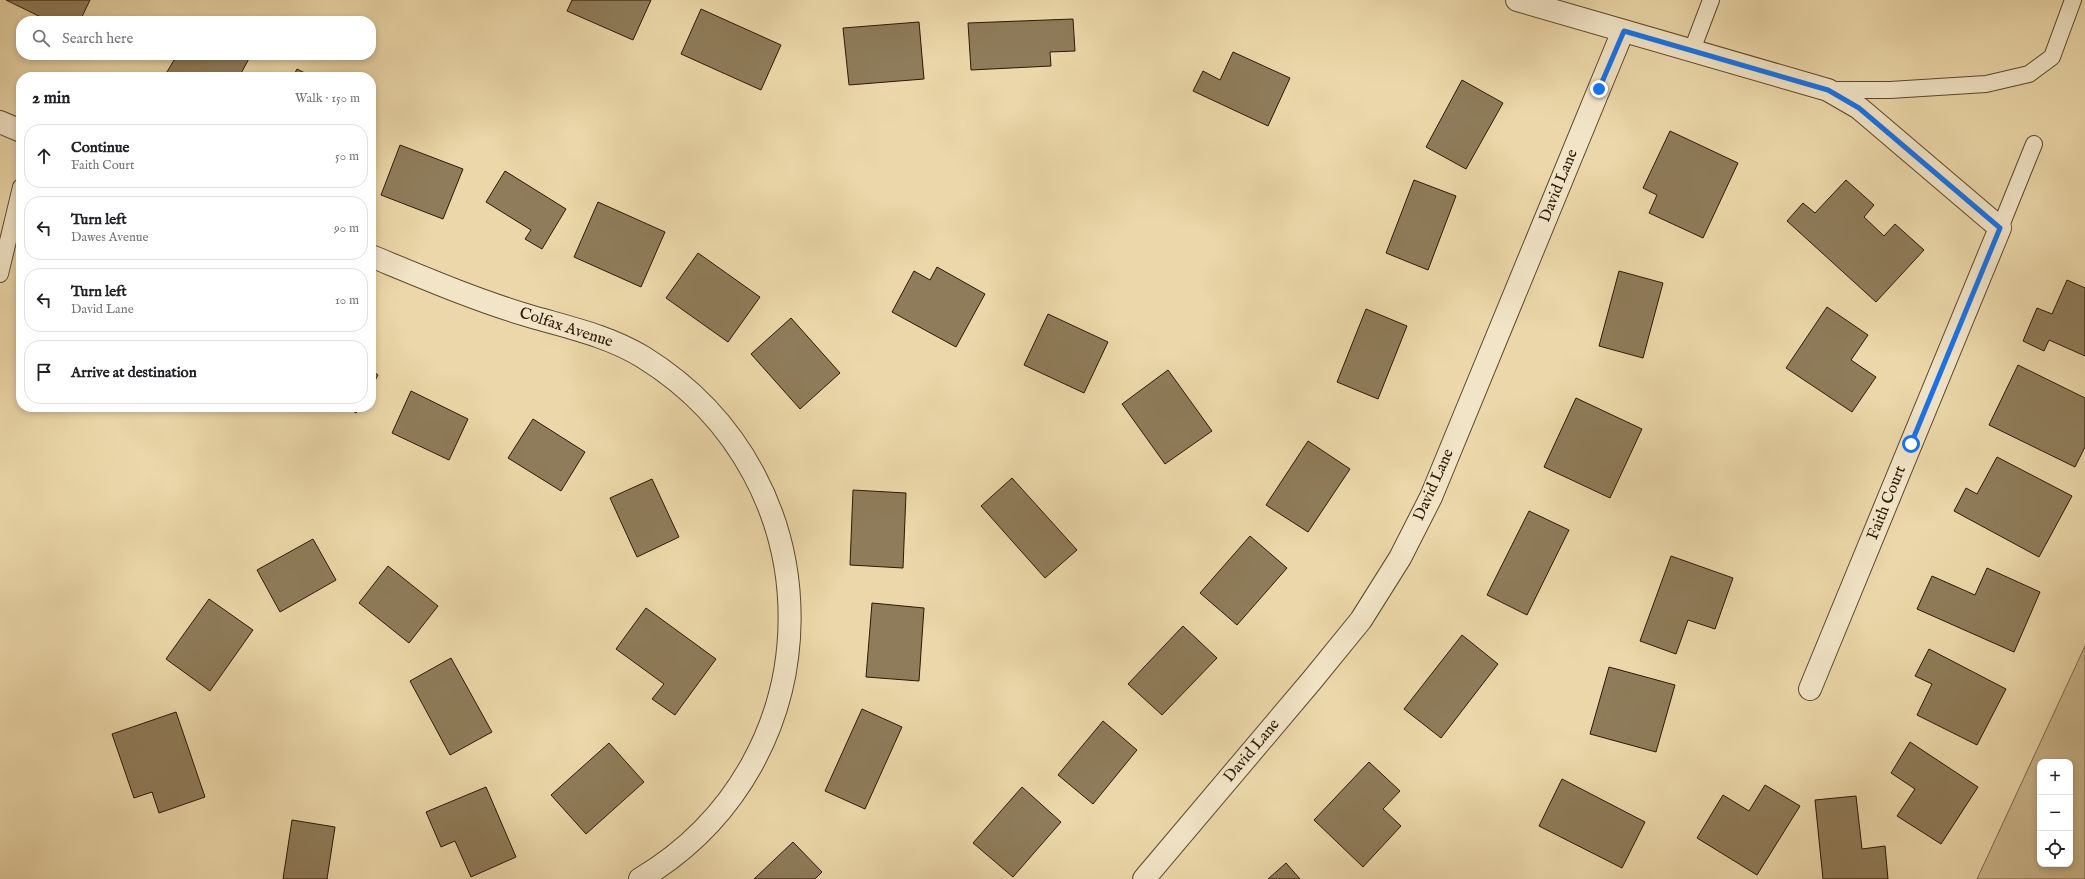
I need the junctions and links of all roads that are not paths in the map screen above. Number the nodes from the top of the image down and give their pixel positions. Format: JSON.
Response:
{"nodes":[{"id":1,"x":1517,"y":0,"type":"edge"},
{"id":2,"x":1711,"y":0,"type":"edge"},
{"id":3,"x":2073,"y":0,"type":"edge"},
{"id":4,"x":1624,"y":31,"type":"junction"},
{"id":5,"x":1692,"y":50,"type":"junction"},
{"id":6,"x":1828,"y":90,"type":"junction"},
{"id":7,"x":0,"y":122,"type":"edge"},
{"id":8,"x":16,"y":129,"type":"edge"},
{"id":9,"x":2034,"y":144,"type":"dead end"},
{"id":10,"x":16,"y":208,"type":"edge"},
{"id":11,"x":2000,"y":228,"type":"junction"},
{"id":12,"x":376,"y":258,"type":"edge"},
{"id":13,"x":0,"y":274,"type":"edge"},
{"id":14,"x":1810,"y":688,"type":"dead end"},
{"id":15,"x":640,"y":879,"type":"edge"},
{"id":16,"x":1144,"y":879,"type":"edge"}],
"edges":[{"from":1,"to":4,"type":"street"},
{"from":2,"to":5,"type":"lane"},
{"from":3,"to":6,"type":"lane"},
{"from":4,"to":5,"type":"street"},
{"from":4,"to":16,"type":"street","name":"David Lane"},
{"from":5,"to":6,"type":"street"},
{"from":6,"to":11,"type":"street"},
{"from":7,"to":8,"type":"street"},
{"from":9,"to":11,"type":"lane"},
{"from":10,"to":13,"type":"lane"},
{"from":11,"to":14,"type":"street","name":"Faith Court"},
{"from":12,"to":15,"type":"street","name":"Colfax Avenue"}]}
